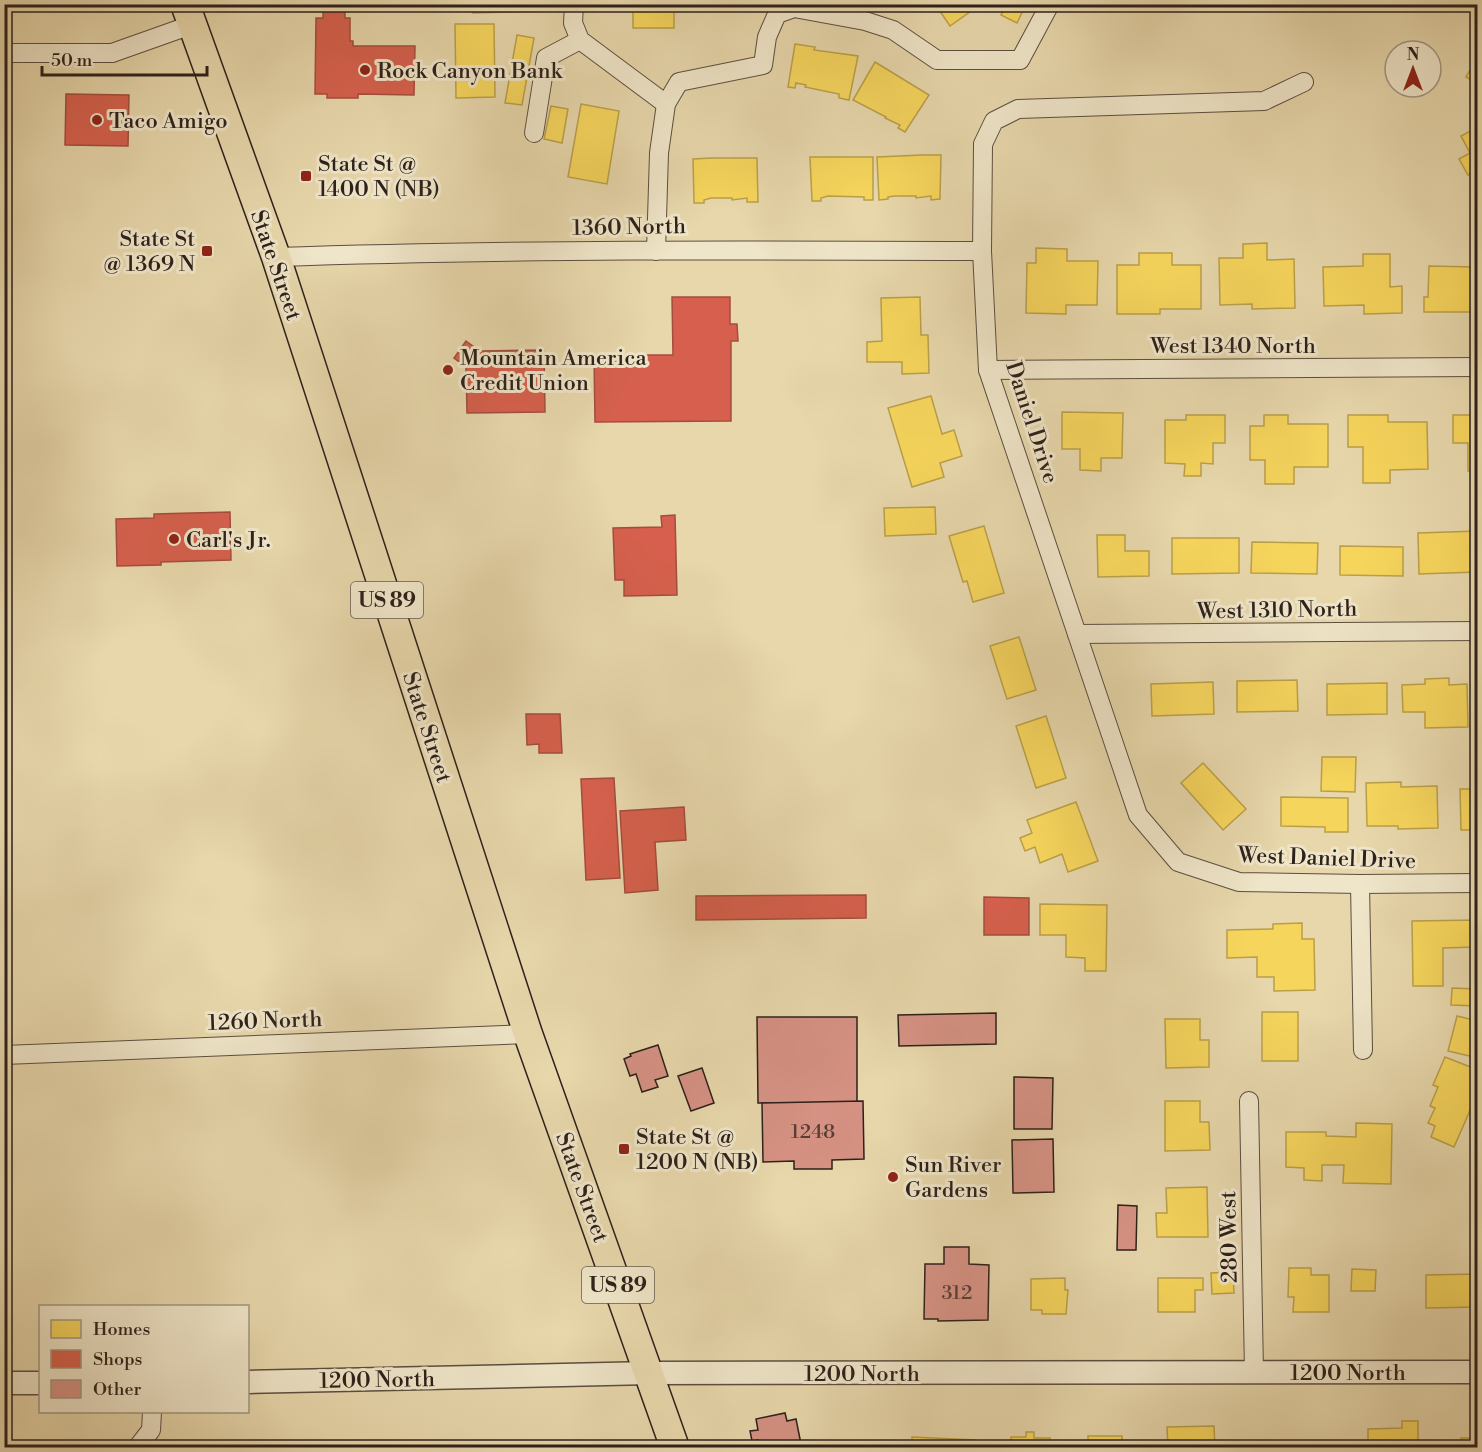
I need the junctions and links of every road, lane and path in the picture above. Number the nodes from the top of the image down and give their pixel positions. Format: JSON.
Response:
{"nodes":[{"id":1,"x":574,"y":4,"type":"edge"},
{"id":2,"x":1050,"y":4,"type":"edge"},
{"id":3,"x":188,"y":15,"type":"edge"},
{"id":4,"x":580,"y":40,"type":"junction"},
{"id":5,"x":4,"y":53,"type":"edge"},
{"id":6,"x":1304,"y":82,"type":"dead end"},
{"id":7,"x":666,"y":104,"type":"junction"},
{"id":8,"x":534,"y":133,"type":"dead end"},
{"id":9,"x":656,"y":251,"type":"junction"},
{"id":10,"x":982,"y":251,"type":"junction"},
{"id":11,"x":276,"y":257,"type":"junction"},
{"id":12,"x":1478,"y":368,"type":"edge"},
{"id":13,"x":988,"y":370,"type":"junction"},
{"id":14,"x":1478,"y":631,"type":"edge"},
{"id":15,"x":1077,"y":634,"type":"junction"},
{"id":16,"x":1478,"y":883,"type":"edge"},
{"id":17,"x":1360,"y":884,"type":"junction"},
{"id":18,"x":528,"y":1034,"type":"junction"},
{"id":19,"x":1363,"y":1050,"type":"dead end"},
{"id":20,"x":4,"y":1055,"type":"edge"},
{"id":21,"x":1249,"y":1101,"type":"dead end"},
{"id":22,"x":1254,"y":1372,"type":"junction"},
{"id":23,"x":1478,"y":1372,"type":"edge"},
{"id":24,"x":650,"y":1373,"type":"junction"},
{"id":25,"x":249,"y":1382,"type":"edge"},
{"id":26,"x":4,"y":1383,"type":"edge"},
{"id":27,"x":39,"y":1383,"type":"edge"},
{"id":28,"x":152,"y":1413,"type":"edge"},
{"id":29,"x":137,"y":1448,"type":"edge"},
{"id":30,"x":675,"y":1448,"type":"edge"}],
"edges":[{"from":1,"to":4,"type":"street"},
{"from":2,"to":7,"type":"street"},
{"from":3,"to":5,"type":"street"},
{"from":3,"to":11,"type":"main road","name":"State Street","number":"US 89"},
{"from":4,"to":7,"type":"street"},
{"from":4,"to":8,"type":"street"},
{"from":6,"to":10,"type":"street","name":"Daniel Drive"},
{"from":7,"to":9,"type":"street"},
{"from":9,"to":10,"type":"street","name":"1360 North"},
{"from":9,"to":11,"type":"street","name":"1360 North"},
{"from":10,"to":13,"type":"street","name":"Daniel Drive"},
{"from":11,"to":18,"type":"main road","name":"State Street","number":"US 89"},
{"from":12,"to":13,"type":"street","name":"West 1340 North"},
{"from":13,"to":15,"type":"street","name":"Daniel Drive"},
{"from":14,"to":15,"type":"street","name":"West 1310 North"},
{"from":15,"to":17,"type":"street","name":"West Daniel Drive"},
{"from":16,"to":17,"type":"street","name":"West Daniel Drive"},
{"from":17,"to":19,"type":"street"},
{"from":18,"to":20,"type":"street","name":"1260 North"},
{"from":18,"to":24,"type":"main road","name":"State Street","number":"US 89"},
{"from":21,"to":22,"type":"street","name":"280 West"},
{"from":22,"to":23,"type":"street","name":"1200 North"},
{"from":22,"to":24,"type":"street","name":"1200 North"},
{"from":24,"to":25,"type":"street","name":"1200 North"},
{"from":24,"to":30,"type":"main road","name":"State Street","number":"US 89"},
{"from":26,"to":27,"type":"street"},
{"from":28,"to":29,"type":"street"}]}
